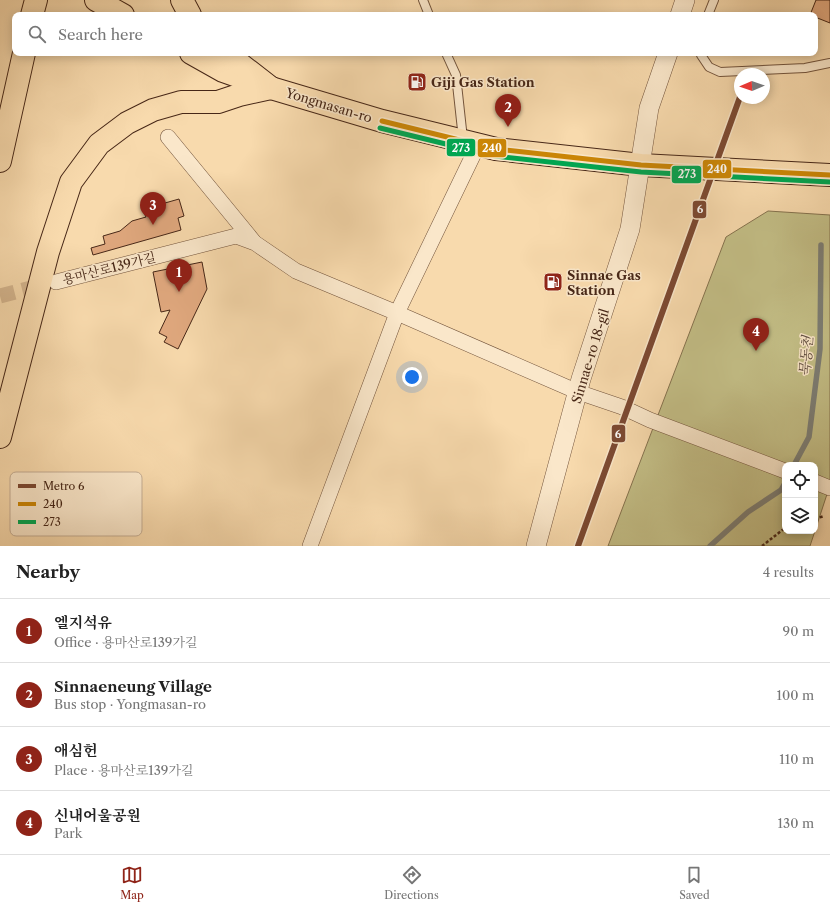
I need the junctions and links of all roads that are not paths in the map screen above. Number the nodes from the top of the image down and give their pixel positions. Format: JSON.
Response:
{"nodes":[{"id":1,"x":96,"y":0,"type":"edge"},
{"id":2,"x":182,"y":0,"type":"edge"},
{"id":3,"x":422,"y":0,"type":"edge"},
{"id":4,"x":686,"y":0,"type":"edge"},
{"id":5,"x":714,"y":0,"type":"edge"},
{"id":6,"x":118,"y":12,"type":"edge"},
{"id":7,"x":188,"y":12,"type":"edge"},
{"id":8,"x":428,"y":12,"type":"edge"},
{"id":9,"x":681,"y":12,"type":"edge"},
{"id":10,"x":709,"y":12,"type":"edge"},
{"id":11,"x":23,"y":56,"type":"edge"},
{"id":12,"x":196,"y":56,"type":"edge"},
{"id":13,"x":230,"y":56,"type":"edge"},
{"id":14,"x":447,"y":56,"type":"edge"},
{"id":15,"x":667,"y":56,"type":"edge"},
{"id":16,"x":702,"y":56,"type":"edge"},
{"id":17,"x":830,"y":63,"type":"edge"},
{"id":18,"x":271,"y":88,"type":"junction"},
{"id":19,"x":168,"y":137,"type":"dead end"},
{"id":20,"x":471,"y":143,"type":"junction"},
{"id":21,"x":0,"y":161,"type":"edge"},
{"id":22,"x":641,"y":165,"type":"junction"},
{"id":23,"x":830,"y":175,"type":"edge"},
{"id":24,"x":255,"y":243,"type":"junction"},
{"id":25,"x":56,"y":282,"type":"tunnel mouth"},
{"id":26,"x":397,"y":313,"type":"junction"},
{"id":27,"x":578,"y":392,"type":"junction"},
{"id":28,"x":0,"y":437,"type":"edge"},
{"id":29,"x":782,"y":470,"type":"edge"},
{"id":30,"x":818,"y":483,"type":"edge"},
{"id":31,"x":830,"y":488,"type":"edge"},
{"id":32,"x":310,"y":546,"type":"edge"},
{"id":33,"x":536,"y":546,"type":"edge"}],
"edges":[{"from":1,"to":6,"type":"main road"},
{"from":2,"to":7,"type":"main road"},
{"from":3,"to":8,"type":"lane"},
{"from":4,"to":9,"type":"street"},
{"from":5,"to":10,"type":"lane"},
{"from":11,"to":21,"type":"main road"},
{"from":12,"to":18,"type":"main road","name":"Yongmasan-ro"},
{"from":13,"to":18,"type":"main road"},
{"from":14,"to":20,"type":"lane"},
{"from":15,"to":22,"type":"street","name":"Sinnae-ro 18-gil"},
{"from":16,"to":17,"type":"lane"},
{"from":18,"to":20,"type":"main road","name":"Yongmasan-ro"},
{"from":18,"to":28,"type":"main road"},
{"from":19,"to":24,"type":"street","name":"용마산로139가길"},
{"from":20,"to":22,"type":"main road","name":"Yongmasan-ro"},
{"from":20,"to":26,"type":"street"},
{"from":22,"to":23,"type":"main road","name":"Yongmasan-ro"},
{"from":22,"to":27,"type":"street","name":"Sinnae-ro 18-gil"},
{"from":24,"to":25,"type":"street","name":"용마산로139가길"},
{"from":24,"to":26,"type":"street","name":"용마산로139가길"},
{"from":26,"to":27,"type":"street","name":"용마산로139가길"},
{"from":26,"to":32,"type":"street"},
{"from":27,"to":29,"type":"street","name":"용마산로139가길"},
{"from":27,"to":33,"type":"street","name":"Sinnae-ro 18-gil"},
{"from":30,"to":31,"type":"street"}]}
